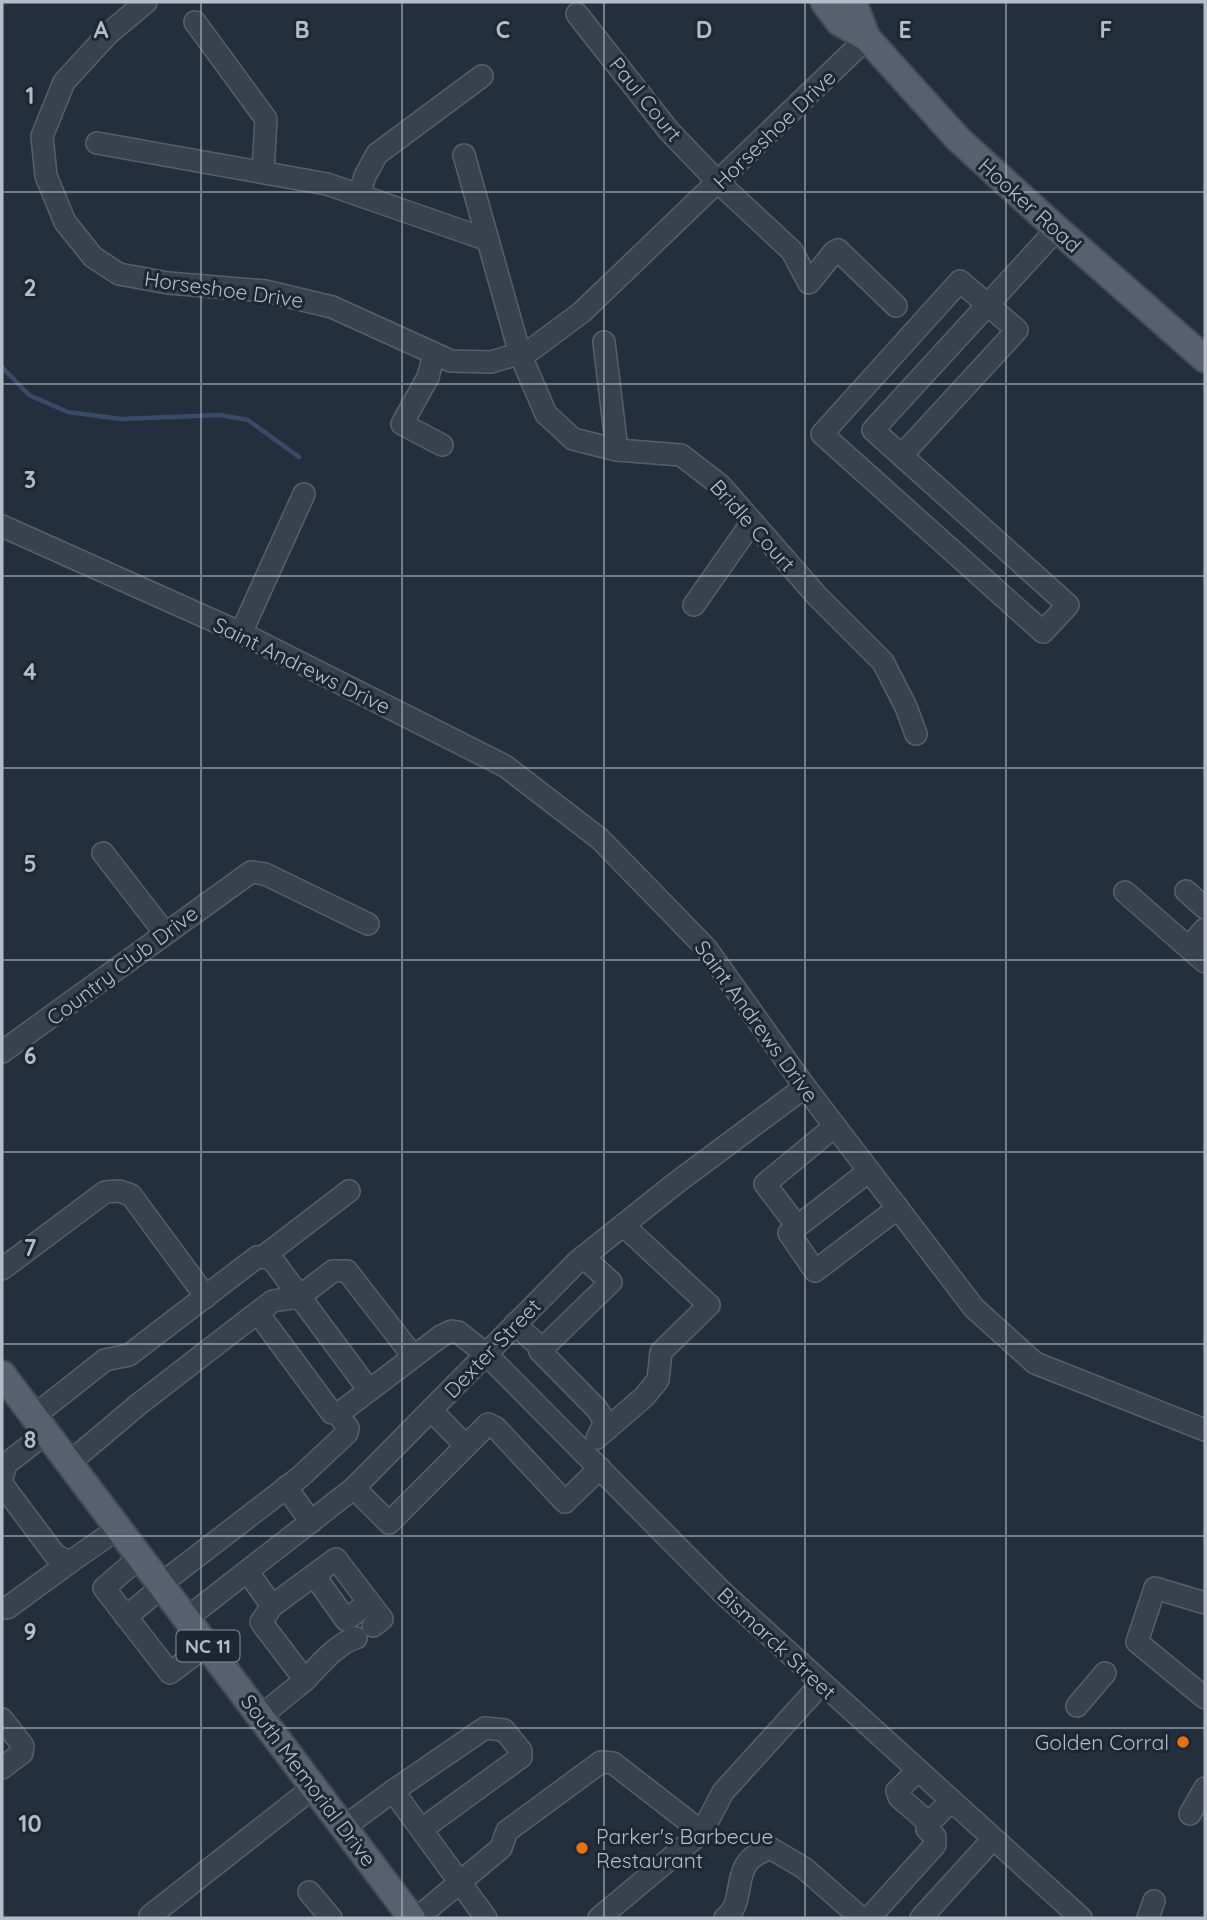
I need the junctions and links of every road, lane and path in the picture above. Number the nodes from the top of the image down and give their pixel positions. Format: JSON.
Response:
{"nodes":[{"id":1,"x":146,"y":2,"type":"edge"},
{"id":2,"x":824,"y":2,"type":"edge"},
{"id":3,"x":853,"y":2,"type":"edge"},
{"id":4,"x":577,"y":13,"type":"dead end"},
{"id":5,"x":195,"y":22,"type":"dead end"},
{"id":6,"x":867,"y":38,"type":"junction"},
{"id":7,"x":482,"y":76,"type":"dead end"},
{"id":8,"x":97,"y":143,"type":"dead end"},
{"id":9,"x":464,"y":155,"type":"dead end"},
{"id":10,"x":263,"y":172,"type":"junction"},
{"id":11,"x":718,"y":182,"type":"junction"},
{"id":12,"x":359,"y":195,"type":"junction"},
{"id":13,"x":1057,"y":229,"type":"junction"},
{"id":14,"x":488,"y":240,"type":"junction"},
{"id":15,"x":988,"y":304,"type":"junction"},
{"id":16,"x":896,"y":306,"type":"dead end"},
{"id":17,"x":604,"y":342,"type":"dead end"},
{"id":18,"x":434,"y":354,"type":"junction"},
{"id":19,"x":520,"y":354,"type":"junction"},
{"id":20,"x":1205,"y":359,"type":"edge"},
{"id":21,"x":847,"y":406,"type":"junction"},
{"id":22,"x":873,"y":430,"type":"junction"},
{"id":23,"x":442,"y":445,"type":"dead end"},
{"id":24,"x":617,"y":450,"type":"junction"},
{"id":25,"x":902,"y":455,"type":"junction"},
{"id":26,"x":304,"y":494,"type":"dead end"},
{"id":27,"x":752,"y":522,"type":"junction"},
{"id":28,"x":2,"y":526,"type":"edge"},
{"id":29,"x":694,"y":605,"type":"dead end"},
{"id":30,"x":241,"y":633,"type":"junction"},
{"id":31,"x":916,"y":734,"type":"dead end"},
{"id":32,"x":103,"y":853,"type":"dead end"},
{"id":33,"x":1186,"y":891,"type":"dead end"},
{"id":34,"x":1125,"y":892,"type":"dead end"},
{"id":35,"x":1205,"y":908,"type":"edge"},
{"id":36,"x":369,"y":924,"type":"dead end"},
{"id":37,"x":1205,"y":929,"type":"edge"},
{"id":38,"x":165,"y":933,"type":"junction"},
{"id":39,"x":1189,"y":947,"type":"junction"},
{"id":40,"x":1205,"y":962,"type":"edge"},
{"id":41,"x":2,"y":1052,"type":"edge"},
{"id":42,"x":805,"y":1087,"type":"junction"},
{"id":43,"x":835,"y":1126,"type":"junction"},
{"id":44,"x":869,"y":1171,"type":"junction"},
{"id":45,"x":349,"y":1191,"type":"dead end"},
{"id":46,"x":898,"y":1208,"type":"junction"},
{"id":47,"x":623,"y":1224,"type":"junction"},
{"id":48,"x":797,"y":1226,"type":"junction"},
{"id":49,"x":264,"y":1256,"type":"junction"},
{"id":50,"x":583,"y":1257,"type":"junction"},
{"id":51,"x":2,"y":1269,"type":"edge"},
{"id":52,"x":206,"y":1297,"type":"junction"},
{"id":53,"x":299,"y":1297,"type":"junction"},
{"id":54,"x":253,"y":1316,"type":"junction"},
{"id":55,"x":515,"y":1324,"type":"junction"},
{"id":56,"x":540,"y":1351,"type":"junction"},
{"id":57,"x":486,"y":1354,"type":"junction"},
{"id":58,"x":413,"y":1356,"type":"junction"},
{"id":59,"x":2,"y":1374,"type":"edge"},
{"id":60,"x":369,"y":1390,"type":"junction"},
{"id":61,"x":430,"y":1410,"type":"junction"},
{"id":62,"x":338,"y":1414,"type":"junction"},
{"id":63,"x":40,"y":1425,"type":"junction"},
{"id":64,"x":1205,"y":1430,"type":"edge"},
{"id":65,"x":600,"y":1435,"type":"junction"},
{"id":66,"x":465,"y":1445,"type":"junction"},
{"id":67,"x":583,"y":1451,"type":"junction"},
{"id":68,"x":69,"y":1463,"type":"junction"},
{"id":69,"x":600,"y":1468,"type":"junction"},
{"id":70,"x":2,"y":1478,"type":"edge"},
{"id":71,"x":2,"y":1485,"type":"edge"},
{"id":72,"x":286,"y":1487,"type":"junction"},
{"id":73,"x":354,"y":1488,"type":"junction"},
{"id":74,"x":311,"y":1522,"type":"junction"},
{"id":75,"x":119,"y":1528,"type":"junction"},
{"id":76,"x":140,"y":1557,"type":"junction"},
{"id":77,"x":70,"y":1562,"type":"junction"},
{"id":78,"x":247,"y":1572,"type":"junction"},
{"id":79,"x":162,"y":1585,"type":"junction"},
{"id":80,"x":1205,"y":1603,"type":"edge"},
{"id":81,"x":272,"y":1606,"type":"junction"},
{"id":82,"x":7,"y":1608,"type":"dead end"},
{"id":83,"x":127,"y":1617,"type":"junction"},
{"id":84,"x":187,"y":1618,"type":"junction"},
{"id":85,"x":207,"y":1645,"type":"junction"},
{"id":86,"x":1105,"y":1673,"type":"dead end"},
{"id":87,"x":305,"y":1680,"type":"junction"},
{"id":88,"x":821,"y":1684,"type":"junction"},
{"id":89,"x":1205,"y":1698,"type":"edge"},
{"id":90,"x":1077,"y":1706,"type":"dead end"},
{"id":91,"x":261,"y":1716,"type":"junction"},
{"id":92,"x":2,"y":1718,"type":"edge"},
{"id":93,"x":2,"y":1768,"type":"edge"},
{"id":94,"x":917,"y":1771,"type":"junction"},
{"id":95,"x":314,"y":1787,"type":"junction"},
{"id":96,"x":1205,"y":1788,"type":"edge"},
{"id":97,"x":393,"y":1791,"type":"junction"},
{"id":98,"x":950,"y":1802,"type":"junction"},
{"id":99,"x":1190,"y":1814,"type":"dead end"},
{"id":100,"x":929,"y":1823,"type":"junction"},
{"id":101,"x":344,"y":1827,"type":"junction"},
{"id":102,"x":422,"y":1829,"type":"junction"},
{"id":103,"x":702,"y":1832,"type":"junction"},
{"id":104,"x":992,"y":1840,"type":"junction"},
{"id":105,"x":461,"y":1882,"type":"junction"},
{"id":106,"x":309,"y":1892,"type":"dead end"},
{"id":107,"x":150,"y":1916,"type":"dead end"},
{"id":108,"x":331,"y":1918,"type":"edge"},
{"id":109,"x":415,"y":1918,"type":"edge"},
{"id":110,"x":486,"y":1918,"type":"edge"},
{"id":111,"x":599,"y":1918,"type":"edge"},
{"id":112,"x":725,"y":1918,"type":"edge"},
{"id":113,"x":861,"y":1918,"type":"edge"},
{"id":114,"x":869,"y":1918,"type":"edge"},
{"id":115,"x":921,"y":1918,"type":"edge"},
{"id":116,"x":1081,"y":1918,"type":"edge"}],
"edges":[{"from":1,"to":18,"type":"street","name":"Horseshoe Drive"},
{"from":2,"to":6,"type":"main road","name":"Hooker Road"},
{"from":3,"to":6,"type":"main road","name":"Hooker Road"},
{"from":4,"to":11,"type":"street","name":"Paul Court"},
{"from":5,"to":10,"type":"street"},
{"from":6,"to":11,"type":"street","name":"Horseshoe Drive"},
{"from":6,"to":13,"type":"main road","name":"Hooker Road"},
{"from":7,"to":12,"type":"street"},
{"from":8,"to":10,"type":"street"},
{"from":9,"to":14,"type":"street","name":"Bridle Court"},
{"from":10,"to":12,"type":"street"},
{"from":11,"to":16,"type":"street","name":"Paul Court"},
{"from":11,"to":19,"type":"street","name":"Horseshoe Drive"},
{"from":12,"to":14,"type":"street"},
{"from":13,"to":15,"type":"street"},
{"from":13,"to":20,"type":"main road","name":"Hooker Road"},
{"from":14,"to":19,"type":"street","name":"Bridle Court"},
{"from":15,"to":21,"type":"street"},
{"from":15,"to":22,"type":"street"},
{"from":15,"to":25,"type":"street"},
{"from":17,"to":24,"type":"street"},
{"from":18,"to":19,"type":"street","name":"Horseshoe Drive"},
{"from":18,"to":23,"type":"street"},
{"from":19,"to":24,"type":"street","name":"Bridle Court"},
{"from":21,"to":22,"type":"street"},
{"from":21,"to":25,"type":"street"},
{"from":22,"to":25,"type":"street"},
{"from":24,"to":27,"type":"street","name":"Bridle Court"},
{"from":26,"to":30,"type":"street"},
{"from":27,"to":29,"type":"street"},
{"from":27,"to":31,"type":"street","name":"Bridle Court"},
{"from":28,"to":30,"type":"street","name":"Saint Andrews Drive"},
{"from":30,"to":42,"type":"street","name":"Saint Andrews Drive"},
{"from":32,"to":38,"type":"street"},
{"from":33,"to":35,"type":"street"},
{"from":34,"to":39,"type":"street"},
{"from":36,"to":38,"type":"street","name":"Country Club Drive"},
{"from":37,"to":39,"type":"street"},
{"from":38,"to":41,"type":"street","name":"Country Club Drive"},
{"from":39,"to":40,"type":"street"},
{"from":42,"to":43,"type":"street","name":"Saint Andrews Drive"},
{"from":42,"to":47,"type":"street","name":"Dexter Street"},
{"from":43,"to":44,"type":"street","name":"Saint Andrews Drive"},
{"from":43,"to":48,"type":"street"},
{"from":44,"to":46,"type":"street","name":"Saint Andrews Drive"},
{"from":44,"to":48,"type":"street"},
{"from":45,"to":49,"type":"street"},
{"from":46,"to":48,"type":"street"},
{"from":46,"to":64,"type":"street","name":"Saint Andrews Drive"},
{"from":47,"to":50,"type":"street","name":"Dexter Street"},
{"from":47,"to":65,"type":"street"},
{"from":49,"to":52,"type":"street"},
{"from":49,"to":53,"type":"street"},
{"from":50,"to":55,"type":"street","name":"Dexter Street"},
{"from":50,"to":56,"type":"street"},
{"from":51,"to":52,"type":"street"},
{"from":52,"to":63,"type":"street"},
{"from":53,"to":54,"type":"street"},
{"from":53,"to":58,"type":"street"},
{"from":53,"to":60,"type":"street"},
{"from":54,"to":62,"type":"street"},
{"from":54,"to":68,"type":"street"},
{"from":55,"to":56,"type":"street"},
{"from":55,"to":57,"type":"street","name":"Dexter Street"},
{"from":56,"to":65,"type":"street"},
{"from":57,"to":58,"type":"street","name":"Bismarck Street"},
{"from":57,"to":61,"type":"street","name":"Dexter Street"},
{"from":57,"to":67,"type":"street","name":"Bismarck Street"},
{"from":58,"to":60,"type":"street"},
{"from":59,"to":63,"type":"main road","name":"South Memorial Drive","number":"NC 11"},
{"from":60,"to":62,"type":"street"},
{"from":61,"to":66,"type":"street"},
{"from":61,"to":73,"type":"street","name":"Dexter Street"},
{"from":62,"to":72,"type":"street"},
{"from":63,"to":68,"type":"main road","name":"South Memorial Drive","number":"NC 11"},
{"from":63,"to":70,"type":"street"},
{"from":65,"to":67,"type":"street"},
{"from":66,"to":69,"type":"street"},
{"from":66,"to":73,"type":"street"},
{"from":67,"to":69,"type":"street","name":"Bismarck Street"},
{"from":68,"to":75,"type":"main road","name":"South Memorial Drive","number":"NC 11"},
{"from":69,"to":88,"type":"street","name":"Bismarck Street"},
{"from":71,"to":77,"type":"street"},
{"from":72,"to":74,"type":"street"},
{"from":72,"to":79,"type":"street"},
{"from":73,"to":74,"type":"street","name":"Dexter Street"},
{"from":74,"to":78,"type":"street","name":"Dexter Street"},
{"from":75,"to":76,"type":"main road","name":"South Memorial Drive","number":"NC 11"},
{"from":75,"to":77,"type":"street"},
{"from":76,"to":79,"type":"main road","name":"South Memorial Drive","number":"NC 11"},
{"from":76,"to":83,"type":"street"},
{"from":77,"to":82,"type":"street"},
{"from":78,"to":81,"type":"street"},
{"from":78,"to":84,"type":"street","name":"Dexter Street"},
{"from":79,"to":83,"type":"street"},
{"from":79,"to":84,"type":"main road","name":"South Memorial Drive","number":"NC 11"},
{"from":80,"to":89,"type":"street"},
{"from":81,"to":87,"type":"street"},
{"from":81,"to":87,"type":"street"},
{"from":83,"to":85,"type":"street"},
{"from":84,"to":85,"type":"main road","name":"South Memorial Drive","number":"NC 11"},
{"from":85,"to":91,"type":"main road","name":"South Memorial Drive","number":"NC 11"},
{"from":86,"to":90,"type":"street"},
{"from":87,"to":91,"type":"street"},
{"from":88,"to":94,"type":"street","name":"Bismarck Street"},
{"from":88,"to":103,"type":"street"},
{"from":91,"to":95,"type":"main road","name":"South Memorial Drive","number":"NC 11"},
{"from":92,"to":93,"type":"street"},
{"from":94,"to":98,"type":"street","name":"Bismarck Street"},
{"from":94,"to":100,"type":"street"},
{"from":95,"to":101,"type":"main road","name":"South Memorial Drive","number":"NC 11"},
{"from":95,"to":107,"type":"street"},
{"from":96,"to":99,"type":"street"},
{"from":97,"to":101,"type":"street"},
{"from":97,"to":102,"type":"street"},
{"from":97,"to":102,"type":"street"},
{"from":98,"to":100,"type":"street"},
{"from":98,"to":104,"type":"street","name":"Bismarck Street"},
{"from":100,"to":114,"type":"street"},
{"from":101,"to":109,"type":"main road","name":"South Memorial Drive","number":"NC 11"},
{"from":102,"to":105,"type":"street"},
{"from":103,"to":105,"type":"street"},
{"from":103,"to":111,"type":"street"},
{"from":104,"to":115,"type":"street"},
{"from":104,"to":116,"type":"street","name":"Bismarck Street"},
{"from":105,"to":109,"type":"street"},
{"from":105,"to":110,"type":"street"},
{"from":106,"to":108,"type":"street"},
{"from":112,"to":113,"type":"street"}]}
